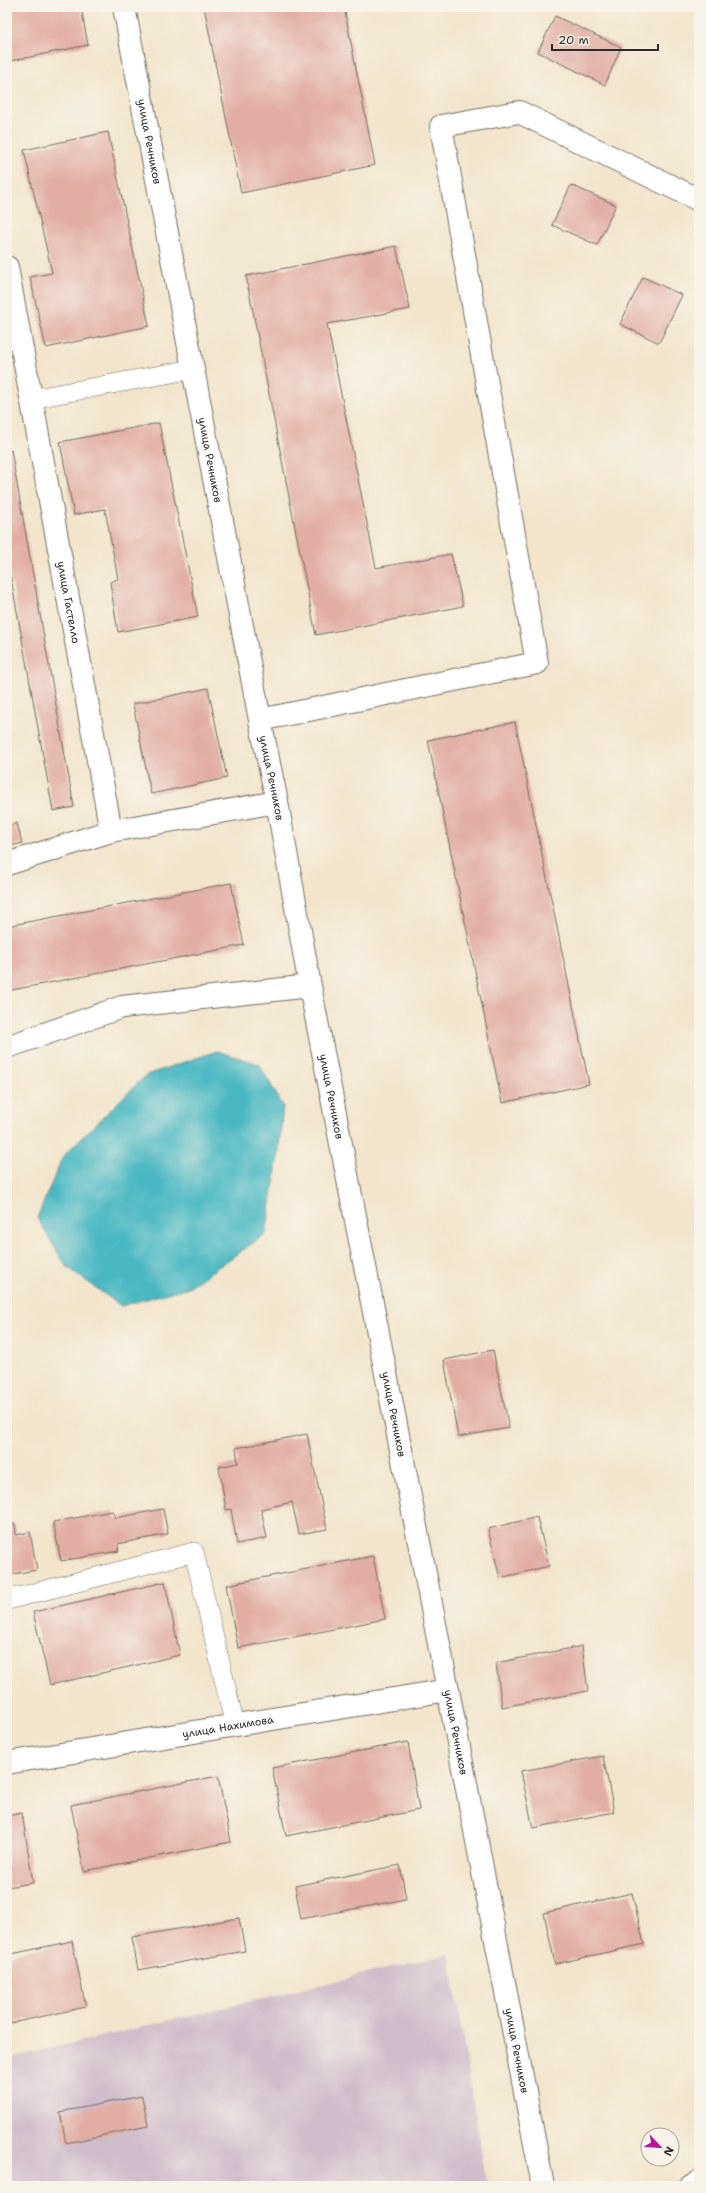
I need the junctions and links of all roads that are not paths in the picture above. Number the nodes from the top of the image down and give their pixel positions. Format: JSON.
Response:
{"nodes":[{"id":1,"x":124,"y":7,"type":"edge"},
{"id":2,"x":699,"y":200,"type":"edge"},
{"id":3,"x":7,"y":267,"type":"edge"},
{"id":4,"x":193,"y":369,"type":"junction"},
{"id":5,"x":31,"y":399,"type":"junction"},
{"id":6,"x":260,"y":720,"type":"junction"},
{"id":7,"x":278,"y":802,"type":"junction"},
{"id":8,"x":111,"y":831,"type":"junction"},
{"id":9,"x":7,"y":864,"type":"edge"},
{"id":10,"x":310,"y":986,"type":"junction"},
{"id":11,"x":7,"y":1047,"type":"edge"},
{"id":12,"x":7,"y":1600,"type":"edge"},
{"id":13,"x":448,"y":1690,"type":"junction"},
{"id":14,"x":235,"y":1726,"type":"junction"},
{"id":15,"x":7,"y":1763,"type":"edge"},
{"id":16,"x":699,"y":2181,"type":"edge"},
{"id":17,"x":543,"y":2186,"type":"edge"},
{"id":18,"x":691,"y":2186,"type":"edge"}],
"edges":[{"from":1,"to":4,"type":"street","name":"улица Речников"},
{"from":2,"to":6,"type":"street"},
{"from":3,"to":5,"type":"street","name":"улица Гастелло"},
{"from":4,"to":5,"type":"lane"},
{"from":4,"to":6,"type":"street","name":"улица Речников"},
{"from":5,"to":8,"type":"street","name":"улица Гастелло"},
{"from":6,"to":7,"type":"street","name":"улица Речников"},
{"from":7,"to":8,"type":"street"},
{"from":7,"to":10,"type":"street","name":"улица Речников"},
{"from":8,"to":9,"type":"street"},
{"from":10,"to":11,"type":"street"},
{"from":10,"to":13,"type":"street","name":"улица Речников"},
{"from":12,"to":14,"type":"lane"},
{"from":13,"to":14,"type":"street","name":"улица Нахимова"},
{"from":13,"to":17,"type":"street","name":"улица Речников"},
{"from":14,"to":15,"type":"street","name":"улица Нахимова"},
{"from":16,"to":18,"type":"street"}]}
